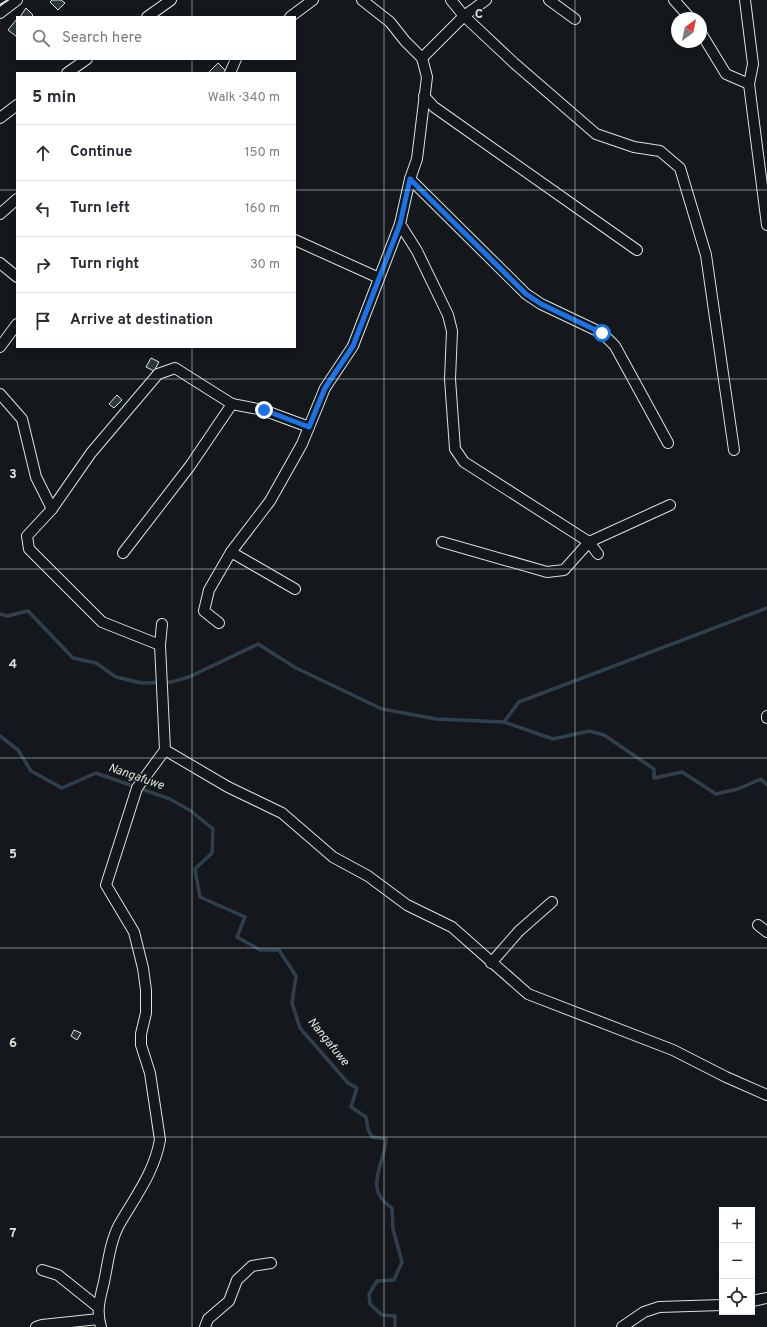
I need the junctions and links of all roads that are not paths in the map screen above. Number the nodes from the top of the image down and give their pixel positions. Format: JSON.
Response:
{"nodes":[{"id":1,"x":17,"y":0,"type":"edge"},
{"id":2,"x":172,"y":0,"type":"edge"},
{"id":3,"x":313,"y":0,"type":"edge"},
{"id":4,"x":362,"y":0,"type":"edge"},
{"id":5,"x":451,"y":0,"type":"edge"},
{"id":6,"x":486,"y":0,"type":"edge"},
{"id":7,"x":549,"y":0,"type":"edge"},
{"id":8,"x":674,"y":0,"type":"edge"},
{"id":9,"x":745,"y":0,"type":"edge"},
{"id":10,"x":685,"y":12,"type":"edge"},
{"id":11,"x":0,"y":13,"type":"edge"},
{"id":12,"x":148,"y":16,"type":"edge"},
{"id":13,"x":291,"y":16,"type":"edge"},
{"id":14,"x":464,"y":16,"type":"junction"},
{"id":15,"x":575,"y":19,"type":"dead end"},
{"id":16,"x":707,"y":44,"type":"edge"},
{"id":17,"x":422,"y":58,"type":"junction"},
{"id":18,"x":86,"y":60,"type":"edge"},
{"id":19,"x":236,"y":60,"type":"edge"},
{"id":20,"x":68,"y":72,"type":"edge"},
{"id":21,"x":230,"y":72,"type":"edge"},
{"id":22,"x":749,"y":84,"type":"junction"},
{"id":23,"x":424,"y":96,"type":"junction"},
{"id":24,"x":16,"y":107,"type":"edge"},
{"id":25,"x":0,"y":118,"type":"edge"},
{"id":26,"x":410,"y":179,"type":"junction"},
{"id":27,"x":16,"y":200,"type":"edge"},
{"id":28,"x":0,"y":214,"type":"edge"},
{"id":29,"x":400,"y":224,"type":"junction"},
{"id":30,"x":767,"y":225,"type":"edge"},
{"id":31,"x":296,"y":240,"type":"edge"},
{"id":32,"x":637,"y":250,"type":"dead end"},
{"id":33,"x":0,"y":264,"type":"edge"},
{"id":34,"x":16,"y":276,"type":"edge"},
{"id":35,"x":379,"y":278,"type":"junction"},
{"id":36,"x":16,"y":325,"type":"edge"},
{"id":37,"x":0,"y":347,"type":"edge"},
{"id":38,"x":0,"y":394,"type":"edge"},
{"id":39,"x":232,"y":404,"type":"junction"},
{"id":40,"x":309,"y":427,"type":"junction"},
{"id":41,"x":668,"y":443,"type":"dead end"},
{"id":42,"x":734,"y":450,"type":"dead end"},
{"id":43,"x":670,"y":505,"type":"dead end"},
{"id":44,"x":52,"y":509,"type":"junction"},
{"id":45,"x":442,"y":542,"type":"dead end"},
{"id":46,"x":589,"y":542,"type":"junction"},
{"id":47,"x":231,"y":552,"type":"junction"},
{"id":48,"x":123,"y":553,"type":"dead end"},
{"id":49,"x":598,"y":554,"type":"dead end"},
{"id":50,"x":295,"y":589,"type":"dead end"},
{"id":51,"x":219,"y":623,"type":"dead end"},
{"id":52,"x":162,"y":624,"type":"dead end"},
{"id":53,"x":160,"y":645,"type":"junction"},
{"id":54,"x":165,"y":750,"type":"junction"},
{"id":55,"x":552,"y":902,"type":"dead end"},
{"id":56,"x":758,"y":925,"type":"dead end"},
{"id":57,"x":767,"y":932,"type":"edge"},
{"id":58,"x":491,"y":963,"type":"junction"},
{"id":59,"x":767,"y":1096,"type":"edge"},
{"id":60,"x":271,"y":1263,"type":"dead end"},
{"id":61,"x":42,"y":1270,"type":"dead end"},
{"id":62,"x":767,"y":1298,"type":"edge"},
{"id":63,"x":755,"y":1300,"type":"edge"},
{"id":64,"x":719,"y":1305,"type":"edge"},
{"id":65,"x":98,"y":1307,"type":"junction"},
{"id":66,"x":100,"y":1323,"type":"edge"},
{"id":67,"x":36,"y":1327,"type":"edge"},
{"id":68,"x":205,"y":1327,"type":"edge"},
{"id":69,"x":622,"y":1327,"type":"edge"}],
"edges":[{"from":1,"to":11,"type":"street"},
{"from":2,"to":12,"type":"street"},
{"from":3,"to":13,"type":"street"},
{"from":4,"to":17,"type":"street"},
{"from":5,"to":14,"type":"street"},
{"from":6,"to":14,"type":"street"},
{"from":7,"to":15,"type":"street"},
{"from":8,"to":10,"type":"street"},
{"from":9,"to":22,"type":"street"},
{"from":14,"to":17,"type":"street"},
{"from":14,"to":42,"type":"street"},
{"from":16,"to":22,"type":"street"},
{"from":17,"to":23,"type":"street"},
{"from":18,"to":20,"type":"street"},
{"from":19,"to":21,"type":"street"},
{"from":22,"to":30,"type":"street"},
{"from":23,"to":26,"type":"street"},
{"from":23,"to":32,"type":"street"},
{"from":24,"to":25,"type":"street"},
{"from":26,"to":29,"type":"street"},
{"from":26,"to":41,"type":"street"},
{"from":27,"to":28,"type":"street"},
{"from":29,"to":35,"type":"street"},
{"from":29,"to":46,"type":"street"},
{"from":31,"to":35,"type":"street"},
{"from":33,"to":34,"type":"street"},
{"from":35,"to":40,"type":"street"},
{"from":36,"to":37,"type":"street"},
{"from":38,"to":44,"type":"street"},
{"from":39,"to":40,"type":"street"},
{"from":39,"to":44,"type":"street"},
{"from":39,"to":48,"type":"street"},
{"from":40,"to":47,"type":"street"},
{"from":43,"to":46,"type":"street"},
{"from":44,"to":53,"type":"street"},
{"from":45,"to":46,"type":"street"},
{"from":46,"to":49,"type":"street"},
{"from":47,"to":50,"type":"street"},
{"from":47,"to":51,"type":"street"},
{"from":52,"to":53,"type":"street"},
{"from":53,"to":54,"type":"street"},
{"from":54,"to":58,"type":"street"},
{"from":54,"to":65,"type":"street"},
{"from":55,"to":58,"type":"street"},
{"from":56,"to":57,"type":"street"},
{"from":58,"to":59,"type":"street"},
{"from":60,"to":68,"type":"street"},
{"from":61,"to":65,"type":"street"},
{"from":62,"to":63,"type":"street"},
{"from":64,"to":69,"type":"street"},
{"from":65,"to":66,"type":"street"},
{"from":66,"to":67,"type":"street"}]}
